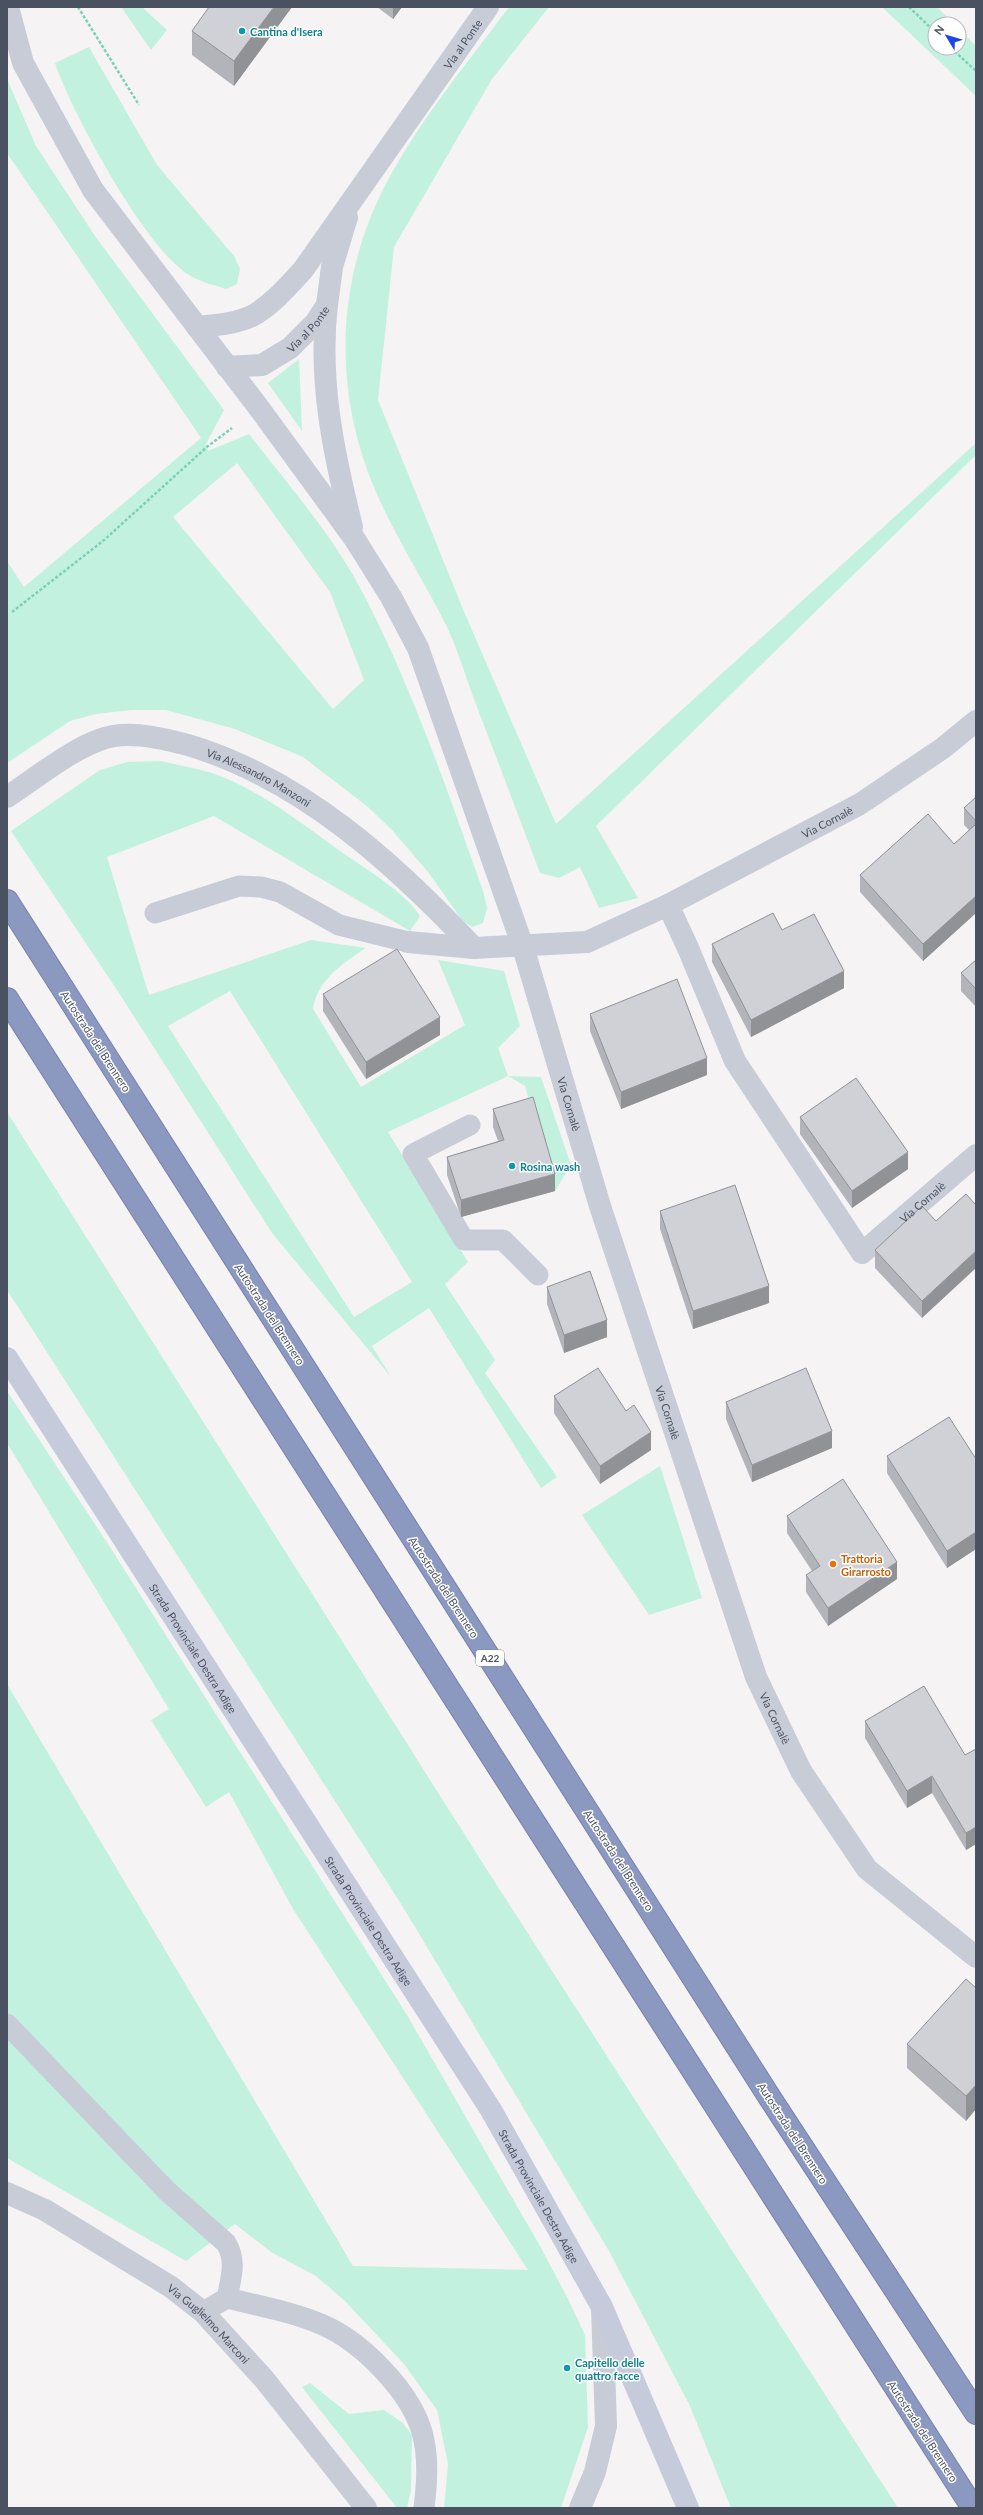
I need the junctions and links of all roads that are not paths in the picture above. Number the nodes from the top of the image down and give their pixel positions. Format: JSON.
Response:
{"nodes":[{"id":1,"x":8,"y":7,"type":"edge"},
{"id":2,"x":488,"y":7,"type":"edge"},
{"id":3,"x":353,"y":197,"type":"junction"},
{"id":4,"x":327,"y":305,"type":"junction"},
{"id":5,"x":197,"y":327,"type":"junction"},
{"id":6,"x":227,"y":367,"type":"junction"},
{"id":7,"x":354,"y":538,"type":"junction"},
{"id":8,"x":976,"y":722,"type":"edge"},
{"id":9,"x":7,"y":797,"type":"edge"},
{"id":10,"x":7,"y":901,"type":"edge"},
{"id":11,"x":668,"y":905,"type":"junction"},
{"id":12,"x":155,"y":913,"type":"dead end"},
{"id":13,"x":408,"y":942,"type":"joint"},
{"id":14,"x":523,"y":947,"type":"junction"},
{"id":15,"x":474,"y":948,"type":"junction"},
{"id":16,"x":7,"y":999,"type":"edge"},
{"id":17,"x":470,"y":1125,"type":"dead end"},
{"id":18,"x":976,"y":1155,"type":"edge"},
{"id":19,"x":538,"y":1275,"type":"dead end"},
{"id":20,"x":7,"y":1358,"type":"edge"},
{"id":21,"x":976,"y":1958,"type":"edge"},
{"id":22,"x":7,"y":2024,"type":"edge"},
{"id":23,"x":7,"y":2193,"type":"edge"},
{"id":24,"x":227,"y":2298,"type":"junction"},
{"id":25,"x":602,"y":2307,"type":"junction"},
{"id":26,"x":203,"y":2312,"type":"junction"},
{"id":27,"x":976,"y":2412,"type":"edge"},
{"id":28,"x":366,"y":2508,"type":"edge"},
{"id":29,"x":424,"y":2508,"type":"edge"},
{"id":30,"x":580,"y":2508,"type":"edge"},
{"id":31,"x":688,"y":2508,"type":"edge"},
{"id":32,"x":973,"y":2508,"type":"edge"}],
"edges":[{"from":1,"to":5,"type":"street"},
{"from":2,"to":3,"type":"street","name":"Via al Ponte"},
{"from":3,"to":4,"type":"street","name":"Via al Ponte"},
{"from":3,"to":5,"type":"street","name":"Via al Ponte"},
{"from":4,"to":6,"type":"street","name":"Via al Ponte"},
{"from":4,"to":7,"type":"street"},
{"from":5,"to":6,"type":"street"},
{"from":6,"to":7,"type":"street"},
{"from":7,"to":14,"type":"street"},
{"from":8,"to":11,"type":"street","name":"Via Cornalè"},
{"from":9,"to":15,"type":"street","name":"Via Alessandro Manzoni"},
{"from":10,"to":27,"type":"highway","name":"Autostrada del Brennero","number":"A22"},
{"from":11,"to":14,"type":"street","name":"Via Cornalè"},
{"from":11,"to":18,"type":"street","name":"Via Cornalè"},
{"from":12,"to":13,"type":"lane"},
{"from":13,"to":15,"type":"street"},
{"from":14,"to":15,"type":"street"},
{"from":14,"to":21,"type":"street","name":"Via Cornalè"},
{"from":16,"to":32,"type":"highway","name":"Autostrada del Brennero"},
{"from":17,"to":19,"type":"lane"},
{"from":20,"to":25,"type":"main road","name":"Strada Provinciale Destra Adige"},
{"from":22,"to":24,"type":"lane"},
{"from":23,"to":26,"type":"street","name":"Via Guglielmo Marconi"},
{"from":24,"to":26,"type":"lane"},
{"from":24,"to":29,"type":"lane"},
{"from":25,"to":30,"type":"street"},
{"from":25,"to":31,"type":"main road","name":"Strada Provinciale Destra Adige"},
{"from":26,"to":28,"type":"street","name":"Via Guglielmo Marconi"}]}
